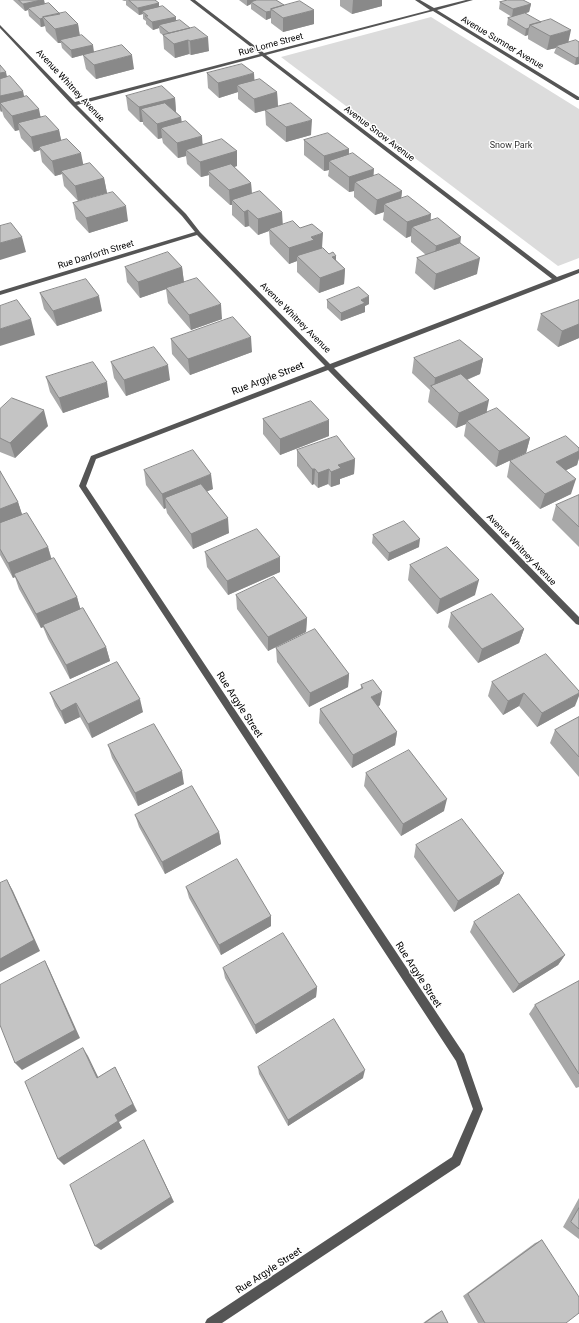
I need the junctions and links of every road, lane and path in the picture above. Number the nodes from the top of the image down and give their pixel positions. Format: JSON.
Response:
{"nodes":[{"id":1,"x":192,"y":0,"type":"edge"},
{"id":2,"x":417,"y":0,"type":"edge"},
{"id":3,"x":471,"y":0,"type":"edge"},
{"id":4,"x":433,"y":10,"type":"junction"},
{"id":5,"x":0,"y":26,"type":"edge"},
{"id":6,"x":263,"y":55,"type":"junction"},
{"id":7,"x":579,"y":99,"type":"edge"},
{"id":8,"x":74,"y":104,"type":"junction"},
{"id":9,"x":198,"y":233,"type":"junction"},
{"id":10,"x":579,"y":271,"type":"edge"},
{"id":11,"x":557,"y":280,"type":"junction"},
{"id":12,"x":0,"y":293,"type":"edge"},
{"id":13,"x":330,"y":367,"type":"junction"},
{"id":14,"x":579,"y":622,"type":"edge"},
{"id":15,"x":211,"y":1323,"type":"edge"}],
"edges":[{"from":1,"to":6,"type":"street","name":"Avenue Snow Avenue"},
{"from":2,"to":4,"type":"street","name":"Avenue Sumner Avenue"},
{"from":3,"to":4,"type":"street","name":"Rue Lorne Street"},
{"from":4,"to":6,"type":"street","name":"Rue Lorne Street"},
{"from":4,"to":7,"type":"street","name":"Avenue Sumner Avenue"},
{"from":5,"to":8,"type":"street","name":"Avenue Whitney Avenue"},
{"from":6,"to":8,"type":"street","name":"Rue Lorne Street"},
{"from":6,"to":11,"type":"street","name":"Avenue Snow Avenue"},
{"from":8,"to":9,"type":"street","name":"Avenue Whitney Avenue"},
{"from":9,"to":12,"type":"street","name":"Rue Danforth Street"},
{"from":9,"to":13,"type":"street","name":"Avenue Whitney Avenue"},
{"from":10,"to":11,"type":"street","name":"Rue Argyle Street"},
{"from":11,"to":13,"type":"street","name":"Rue Argyle Street"},
{"from":13,"to":14,"type":"street","name":"Avenue Whitney Avenue"},
{"from":13,"to":15,"type":"street","name":"Rue Argyle Street"}]}
